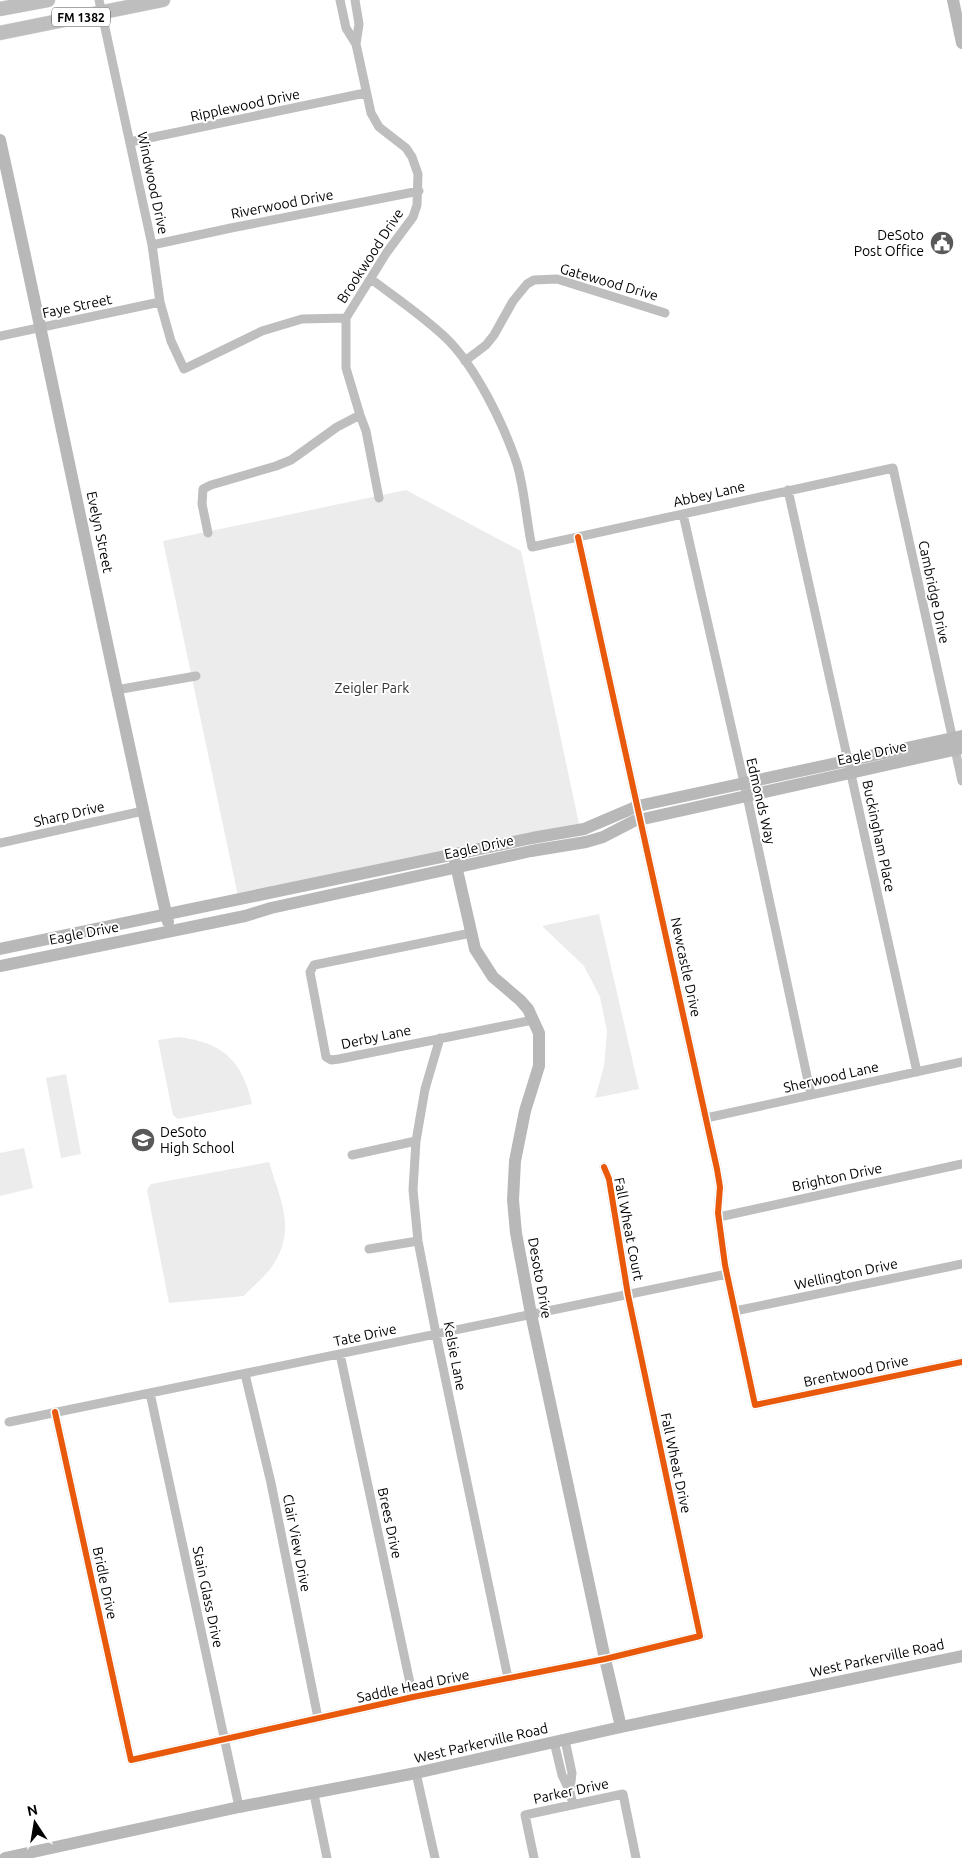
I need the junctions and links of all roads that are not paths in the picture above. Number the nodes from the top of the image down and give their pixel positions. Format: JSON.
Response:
{"nodes":[{"id":1,"x":48,"y":0,"type":"edge"},
{"id":2,"x":162,"y":0,"type":"edge"},
{"id":3,"x":340,"y":0,"type":"edge"},
{"id":4,"x":355,"y":0,"type":"edge"},
{"id":5,"x":953,"y":0,"type":"edge"},
{"id":6,"x":100,"y":6,"type":"edge"},
{"id":7,"x":0,"y":9,"type":"edge"},
{"id":8,"x":0,"y":33,"type":"edge"},
{"id":9,"x":962,"y":43,"type":"edge"},
{"id":10,"x":356,"y":44,"type":"junction"},
{"id":11,"x":365,"y":93,"type":"junction"},
{"id":12,"x":0,"y":140,"type":"edge"},
{"id":13,"x":130,"y":142,"type":"junction"},
{"id":14,"x":419,"y":191,"type":"junction"},
{"id":15,"x":152,"y":245,"type":"junction"},
{"id":16,"x":371,"y":279,"type":"junction"},
{"id":17,"x":160,"y":302,"type":"junction"},
{"id":18,"x":665,"y":313,"type":"dead end"},
{"id":19,"x":346,"y":318,"type":"junction"},
{"id":20,"x":41,"y":328,"type":"junction"},
{"id":21,"x":0,"y":336,"type":"edge"},
{"id":22,"x":465,"y":362,"type":"junction"},
{"id":23,"x":360,"y":415,"type":"junction"},
{"id":24,"x":892,"y":468,"type":"joint"},
{"id":25,"x":788,"y":490,"type":"junction"},
{"id":26,"x":379,"y":498,"type":"dead end"},
{"id":27,"x":683,"y":514,"type":"junction"},
{"id":28,"x":208,"y":533,"type":"dead end"},
{"id":29,"x":578,"y":537,"type":"junction"},
{"id":30,"x":196,"y":676,"type":"dead end"},
{"id":31,"x":116,"y":690,"type":"junction"},
{"id":32,"x":958,"y":743,"type":"edge"},
{"id":33,"x":848,"y":759,"type":"junction"},
{"id":34,"x":851,"y":773,"type":"junction"},
{"id":35,"x":962,"y":781,"type":"edge"},
{"id":36,"x":743,"y":782,"type":"junction"},
{"id":37,"x":747,"y":796,"type":"junction"},
{"id":38,"x":638,"y":806,"type":"junction"},
{"id":39,"x":143,"y":811,"type":"junction"},
{"id":40,"x":641,"y":820,"type":"junction"},
{"id":41,"x":584,"y":829,"type":"junction"},
{"id":42,"x":586,"y":842,"type":"junction"},
{"id":43,"x":0,"y":844,"type":"edge"},
{"id":44,"x":453,"y":854,"type":"junction"},
{"id":45,"x":421,"y":861,"type":"junction"},
{"id":46,"x":456,"y":868,"type":"junction"},
{"id":47,"x":352,"y":890,"type":"junction"},
{"id":48,"x":247,"y":898,"type":"junction"},
{"id":49,"x":251,"y":914,"type":"junction"},
{"id":50,"x":166,"y":915,"type":"junction"},
{"id":51,"x":170,"y":931,"type":"junction"},
{"id":52,"x":471,"y":933,"type":"junction"},
{"id":53,"x":33,"y":942,"type":"junction"},
{"id":54,"x":0,"y":949,"type":"edge"},
{"id":55,"x":36,"y":958,"type":"junction"},
{"id":56,"x":0,"y":966,"type":"edge"},
{"id":57,"x":533,"y":1020,"type":"junction"},
{"id":58,"x":440,"y":1038,"type":"junction"},
{"id":59,"x":962,"y":1062,"type":"edge"},
{"id":60,"x":917,"y":1072,"type":"junction"},
{"id":61,"x":811,"y":1095,"type":"junction"},
{"id":62,"x":706,"y":1118,"type":"junction"},
{"id":63,"x":416,"y":1141,"type":"junction"},
{"id":64,"x":352,"y":1155,"type":"dead end"},
{"id":65,"x":962,"y":1164,"type":"edge"},
{"id":66,"x":604,"y":1168,"type":"dead end"},
{"id":67,"x":719,"y":1217,"type":"junction"},
{"id":68,"x":418,"y":1241,"type":"junction"},
{"id":69,"x":369,"y":1249,"type":"dead end"},
{"id":70,"x":962,"y":1264,"type":"edge"},
{"id":71,"x":727,"y":1274,"type":"junction"},
{"id":72,"x":628,"y":1295,"type":"junction"},
{"id":73,"x":735,"y":1311,"type":"junction"},
{"id":74,"x":531,"y":1314,"type":"junction"},
{"id":75,"x":436,"y":1334,"type":"junction"},
{"id":76,"x":340,"y":1354,"type":"junction"},
{"id":77,"x":962,"y":1362,"type":"edge"},
{"id":78,"x":245,"y":1374,"type":"junction"},
{"id":79,"x":150,"y":1393,"type":"junction"},
{"id":80,"x":755,"y":1405,"type":"joint"},
{"id":81,"x":55,"y":1412,"type":"junction"},
{"id":82,"x":9,"y":1422,"type":"dead end"},
{"id":83,"x":700,"y":1636,"type":"joint"},
{"id":84,"x":962,"y":1656,"type":"edge"},
{"id":85,"x":605,"y":1659,"type":"junction"},
{"id":86,"x":508,"y":1678,"type":"junction"},
{"id":87,"x":413,"y":1698,"type":"junction"},
{"id":88,"x":318,"y":1718,"type":"junction"},
{"id":89,"x":621,"y":1727,"type":"junction"},
{"id":90,"x":224,"y":1739,"type":"junction"},
{"id":91,"x":559,"y":1741,"type":"junction"},
{"id":92,"x":130,"y":1760,"type":"joint"},
{"id":93,"x":416,"y":1773,"type":"junction"},
{"id":94,"x":314,"y":1794,"type":"junction"},
{"id":95,"x":573,"y":1805,"type":"junction"},
{"id":96,"x":239,"y":1807,"type":"junction"},
{"id":97,"x":5,"y":1858,"type":"edge"},
{"id":98,"x":328,"y":1858,"type":"edge"},
{"id":99,"x":435,"y":1858,"type":"edge"},
{"id":100,"x":534,"y":1858,"type":"edge"},
{"id":101,"x":636,"y":1858,"type":"edge"}],
"edges":[{"from":1,"to":7,"type":"main road","number":"FM 1382"},
{"from":2,"to":6,"type":"main road","number":"FM 1382"},
{"from":3,"to":10,"type":"street","name":"Brookwood Drive"},
{"from":4,"to":10,"type":"street","name":"Brookwood Drive"},
{"from":5,"to":9,"type":"street"},
{"from":6,"to":8,"type":"main road","number":"FM 1382"},
{"from":6,"to":13,"type":"street","name":"Windwood Drive"},
{"from":10,"to":11,"type":"street","name":"Brookwood Drive"},
{"from":11,"to":13,"type":"street","name":"Ripplewood Drive"},
{"from":11,"to":14,"type":"street","name":"Brookwood Drive"},
{"from":12,"to":20,"type":"street","name":"Evelyn Street"},
{"from":13,"to":15,"type":"street","name":"Windwood Drive"},
{"from":14,"to":15,"type":"street","name":"Riverwood Drive"},
{"from":14,"to":16,"type":"street","name":"Brookwood Drive"},
{"from":15,"to":17,"type":"street","name":"Windwood Drive"},
{"from":16,"to":19,"type":"street","name":"Brookwood Drive"},
{"from":16,"to":22,"type":"street"},
{"from":17,"to":19,"type":"street","name":"Windwood Drive"},
{"from":17,"to":20,"type":"street","name":"Faye Street"},
{"from":18,"to":22,"type":"street","name":"Gatewood Drive"},
{"from":19,"to":23,"type":"street","name":"Brookwood Drive"},
{"from":20,"to":21,"type":"street","name":"Faye Street"},
{"from":20,"to":31,"type":"street","name":"Evelyn Street"},
{"from":22,"to":29,"type":"street","name":"Abbey Lane"},
{"from":23,"to":26,"type":"street","name":"Brookwood Drive"},
{"from":23,"to":28,"type":"street"},
{"from":24,"to":25,"type":"street","name":"Abbey Lane"},
{"from":24,"to":32,"type":"street","name":"Cambridge Drive"},
{"from":25,"to":27,"type":"street","name":"Abbey Lane"},
{"from":25,"to":33,"type":"street","name":"Buckingham Place"},
{"from":27,"to":29,"type":"street","name":"Abbey Lane"},
{"from":27,"to":36,"type":"street","name":"Edmonds Way"},
{"from":29,"to":38,"type":"street","name":"Newcastle Drive"},
{"from":30,"to":31,"type":"street"},
{"from":31,"to":39,"type":"street","name":"Evelyn Street"},
{"from":32,"to":33,"type":"street","name":"Eagle Drive"},
{"from":32,"to":34,"type":"street","name":"Eagle Drive"},
{"from":32,"to":35,"type":"street","name":"Cambridge Drive"},
{"from":33,"to":34,"type":"street","name":"Buckingham Place"},
{"from":33,"to":36,"type":"street","name":"Eagle Drive"},
{"from":34,"to":37,"type":"street","name":"Eagle Drive"},
{"from":34,"to":60,"type":"street","name":"Buckingham Place"},
{"from":36,"to":37,"type":"street","name":"Edmonds Way"},
{"from":36,"to":38,"type":"street","name":"Eagle Drive"},
{"from":37,"to":40,"type":"street","name":"Eagle Drive"},
{"from":37,"to":61,"type":"street","name":"Edmonds Way"},
{"from":38,"to":40,"type":"street","name":"Newcastle Drive"},
{"from":38,"to":41,"type":"street","name":"Eagle Drive"},
{"from":39,"to":43,"type":"street","name":"Sharp Drive"},
{"from":39,"to":50,"type":"street","name":"Evelyn Street"},
{"from":40,"to":42,"type":"street","name":"Eagle Drive"},
{"from":40,"to":62,"type":"street","name":"Newcastle Drive"},
{"from":41,"to":42,"type":"street"},
{"from":41,"to":44,"type":"street","name":"Eagle Drive"},
{"from":42,"to":46,"type":"street","name":"Eagle Drive"},
{"from":44,"to":45,"type":"street","name":"Eagle Drive"},
{"from":44,"to":46,"type":"street","name":"Desoto Drive"},
{"from":45,"to":47,"type":"street"},
{"from":45,"to":48,"type":"street","name":"Eagle Drive"},
{"from":46,"to":47,"type":"street","name":"Eagle Drive"},
{"from":46,"to":52,"type":"street","name":"Desoto Drive"},
{"from":47,"to":49,"type":"street","name":"Eagle Drive"},
{"from":48,"to":49,"type":"street"},
{"from":48,"to":50,"type":"street","name":"Eagle Drive"},
{"from":49,"to":51,"type":"street","name":"Eagle Drive"},
{"from":50,"to":51,"type":"street","name":"Evelyn Street"},
{"from":50,"to":53,"type":"street","name":"Eagle Drive"},
{"from":51,"to":55,"type":"street","name":"Eagle Drive"},
{"from":52,"to":57,"type":"street","name":"Desoto Drive"},
{"from":52,"to":58,"type":"street","name":"Derby Lane"},
{"from":53,"to":54,"type":"street","name":"Eagle Drive"},
{"from":53,"to":55,"type":"street"},
{"from":55,"to":56,"type":"street","name":"Eagle Drive"},
{"from":57,"to":58,"type":"street","name":"Derby Lane"},
{"from":57,"to":74,"type":"street","name":"Desoto Drive"},
{"from":58,"to":63,"type":"street","name":"Kelsie Lane"},
{"from":59,"to":60,"type":"street","name":"Sherwood Lane"},
{"from":60,"to":61,"type":"street","name":"Sherwood Lane"},
{"from":61,"to":62,"type":"street","name":"Sherwood Lane"},
{"from":62,"to":67,"type":"street","name":"Newcastle Drive"},
{"from":63,"to":64,"type":"street"},
{"from":63,"to":68,"type":"street","name":"Kelsie Lane"},
{"from":65,"to":67,"type":"street","name":"Brighton Drive"},
{"from":66,"to":72,"type":"street","name":"Fall Wheat Court"},
{"from":67,"to":71,"type":"street","name":"Newcastle Drive"},
{"from":68,"to":69,"type":"street"},
{"from":68,"to":75,"type":"street","name":"Kelsie Lane"},
{"from":70,"to":73,"type":"street","name":"Wellington Drive"},
{"from":71,"to":72,"type":"street","name":"Tate Drive"},
{"from":71,"to":73,"type":"street","name":"Newcastle Drive"},
{"from":72,"to":74,"type":"street","name":"Tate Drive"},
{"from":72,"to":83,"type":"street","name":"Fall Wheat Drive"},
{"from":73,"to":80,"type":"street","name":"Newcastle Drive"},
{"from":74,"to":75,"type":"street","name":"Tate Drive"},
{"from":74,"to":85,"type":"street","name":"Desoto Drive"},
{"from":75,"to":76,"type":"street","name":"Tate Drive"},
{"from":75,"to":86,"type":"street","name":"Kelsie Lane"},
{"from":76,"to":78,"type":"street","name":"Tate Drive"},
{"from":76,"to":87,"type":"street","name":"Brees Drive"},
{"from":77,"to":80,"type":"street","name":"Brentwood Drive"},
{"from":78,"to":79,"type":"street","name":"Tate Drive"},
{"from":78,"to":88,"type":"street","name":"Clair View Drive"},
{"from":79,"to":81,"type":"street","name":"Tate Drive"},
{"from":79,"to":90,"type":"street","name":"Stain Glass Drive"},
{"from":81,"to":82,"type":"street","name":"Tate Drive"},
{"from":81,"to":92,"type":"street","name":"Bridle Drive"},
{"from":83,"to":85,"type":"street","name":"Saddle Head Drive"},
{"from":84,"to":89,"type":"street","name":"West Parkerville Road"},
{"from":85,"to":86,"type":"street","name":"Saddle Head Drive"},
{"from":85,"to":89,"type":"street","name":"Desoto Drive"},
{"from":86,"to":87,"type":"street","name":"Saddle Head Drive"},
{"from":87,"to":88,"type":"street","name":"Saddle Head Drive"},
{"from":88,"to":90,"type":"street","name":"Saddle Head Drive"},
{"from":89,"to":91,"type":"street","name":"West Parkerville Road"},
{"from":90,"to":92,"type":"street","name":"Saddle Head Drive"},
{"from":90,"to":96,"type":"street","name":"Stain Glass Drive"},
{"from":91,"to":93,"type":"street","name":"West Parkerville Road"},
{"from":91,"to":95,"type":"street"},
{"from":93,"to":94,"type":"street","name":"West Parkerville Road"},
{"from":93,"to":99,"type":"street"},
{"from":94,"to":96,"type":"street","name":"West Parkerville Road"},
{"from":94,"to":98,"type":"street"},
{"from":95,"to":100,"type":"street","name":"Parker Drive"},
{"from":95,"to":101,"type":"street","name":"Parker Drive"},
{"from":96,"to":97,"type":"street","name":"West Parkerville Road"}]}
